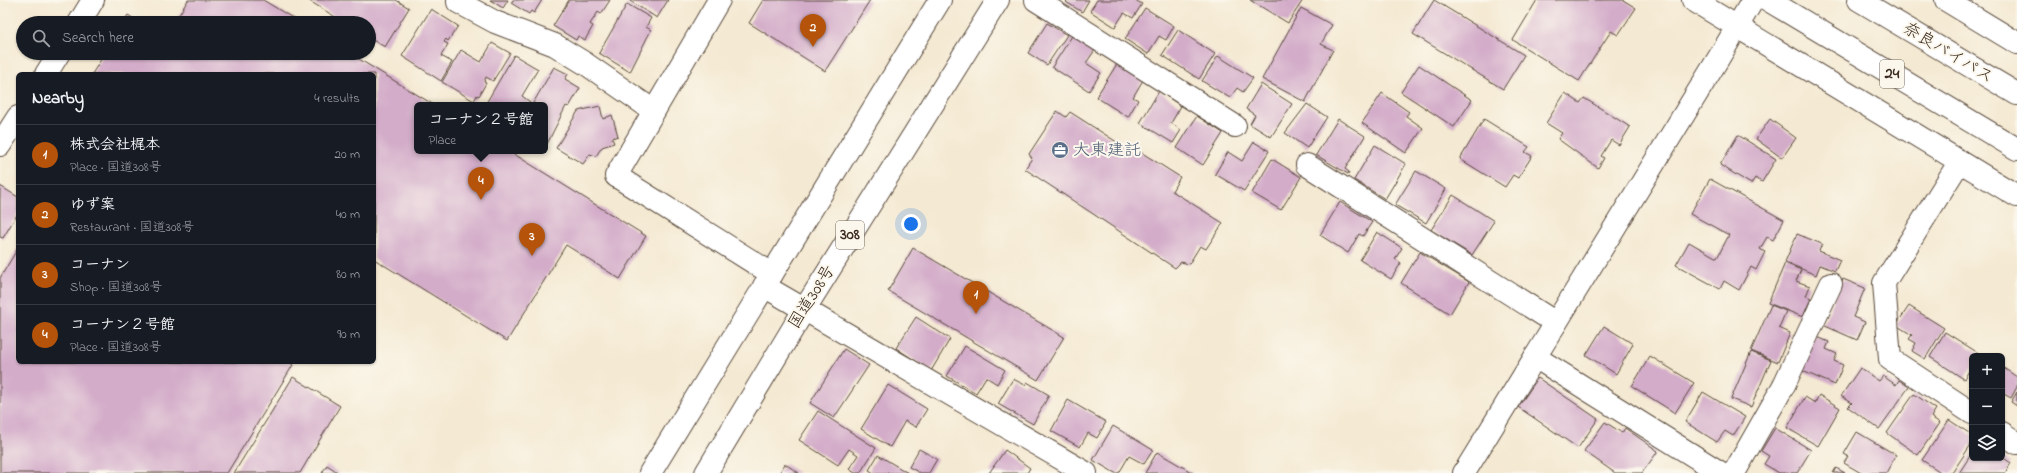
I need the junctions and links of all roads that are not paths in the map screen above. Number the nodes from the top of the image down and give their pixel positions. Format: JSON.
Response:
{"nodes":[{"id":1,"x":94,"y":0,"type":"edge"},
{"id":2,"x":458,"y":0,"type":"edge"},
{"id":3,"x":719,"y":0,"type":"edge"},
{"id":4,"x":940,"y":0,"type":"edge"},
{"id":5,"x":998,"y":0,"type":"edge"},
{"id":6,"x":1036,"y":0,"type":"edge"},
{"id":7,"x":1693,"y":0,"type":"edge"},
{"id":8,"x":1753,"y":0,"type":"edge"},
{"id":9,"x":1768,"y":0,"type":"edge"},
{"id":10,"x":1859,"y":0,"type":"edge"},
{"id":11,"x":1946,"y":0,"type":"edge"},
{"id":12,"x":84,"y":16,"type":"edge"},
{"id":13,"x":1738,"y":27,"type":"junction"},
{"id":14,"x":2017,"y":43,"type":"edge"},
{"id":15,"x":55,"y":60,"type":"edge"},
{"id":16,"x":47,"y":72,"type":"edge"},
{"id":17,"x":2017,"y":94,"type":"edge"},
{"id":18,"x":654,"y":111,"type":"dead end"},
{"id":19,"x":16,"y":120,"type":"edge"},
{"id":20,"x":1235,"y":126,"type":"dead end"},
{"id":21,"x":0,"y":145,"type":"edge"},
{"id":22,"x":2017,"y":149,"type":"edge"},
{"id":23,"x":1960,"y":162,"type":"junction"},
{"id":24,"x":1308,"y":165,"type":"dead end"},
{"id":25,"x":2017,"y":196,"type":"edge"},
{"id":26,"x":768,"y":280,"type":"junction"},
{"id":27,"x":1830,"y":284,"type":"dead end"},
{"id":28,"x":804,"y":310,"type":"junction"},
{"id":29,"x":1556,"y":323,"type":"junction"},
{"id":30,"x":1535,"y":357,"type":"junction"},
{"id":31,"x":1969,"y":411,"type":"edge"},
{"id":32,"x":2005,"y":435,"type":"edge"},
{"id":33,"x":2017,"y":443,"type":"edge"},
{"id":34,"x":650,"y":473,"type":"edge"},
{"id":35,"x":706,"y":473,"type":"edge"},
{"id":36,"x":1086,"y":473,"type":"edge"},
{"id":37,"x":1464,"y":473,"type":"edge"},
{"id":38,"x":1721,"y":473,"type":"edge"},
{"id":39,"x":1734,"y":473,"type":"edge"}],
"edges":[{"from":1,"to":12,"type":"main road"},
{"from":2,"to":18,"type":"main road"},
{"from":3,"to":26,"type":"main road"},
{"from":4,"to":26,"type":"main road"},
{"from":5,"to":28,"type":"main road","name":"国道308号","number":"308"},
{"from":6,"to":20,"type":"main road"},
{"from":7,"to":13,"type":"main road"},
{"from":8,"to":13,"type":"main road"},
{"from":9,"to":22,"type":"main road","number":"24"},
{"from":10,"to":17,"type":"main road","name":"奈良バイパス"},
{"from":11,"to":14,"type":"main road"},
{"from":13,"to":23,"type":"main road"},
{"from":13,"to":29,"type":"main road"},
{"from":15,"to":16,"type":"main road"},
{"from":19,"to":21,"type":"main road"},
{"from":23,"to":25,"type":"main road"},
{"from":23,"to":31,"type":"main road"},
{"from":24,"to":29,"type":"main road"},
{"from":26,"to":28,"type":"main road"},
{"from":26,"to":34,"type":"main road"},
{"from":27,"to":39,"type":"main road"},
{"from":28,"to":35,"type":"main road","name":"国道308号","number":"308"},
{"from":28,"to":36,"type":"main road"},
{"from":29,"to":30,"type":"main road"},
{"from":30,"to":37,"type":"main road"},
{"from":30,"to":38,"type":"main road"},
{"from":32,"to":33,"type":"main road"}]}
